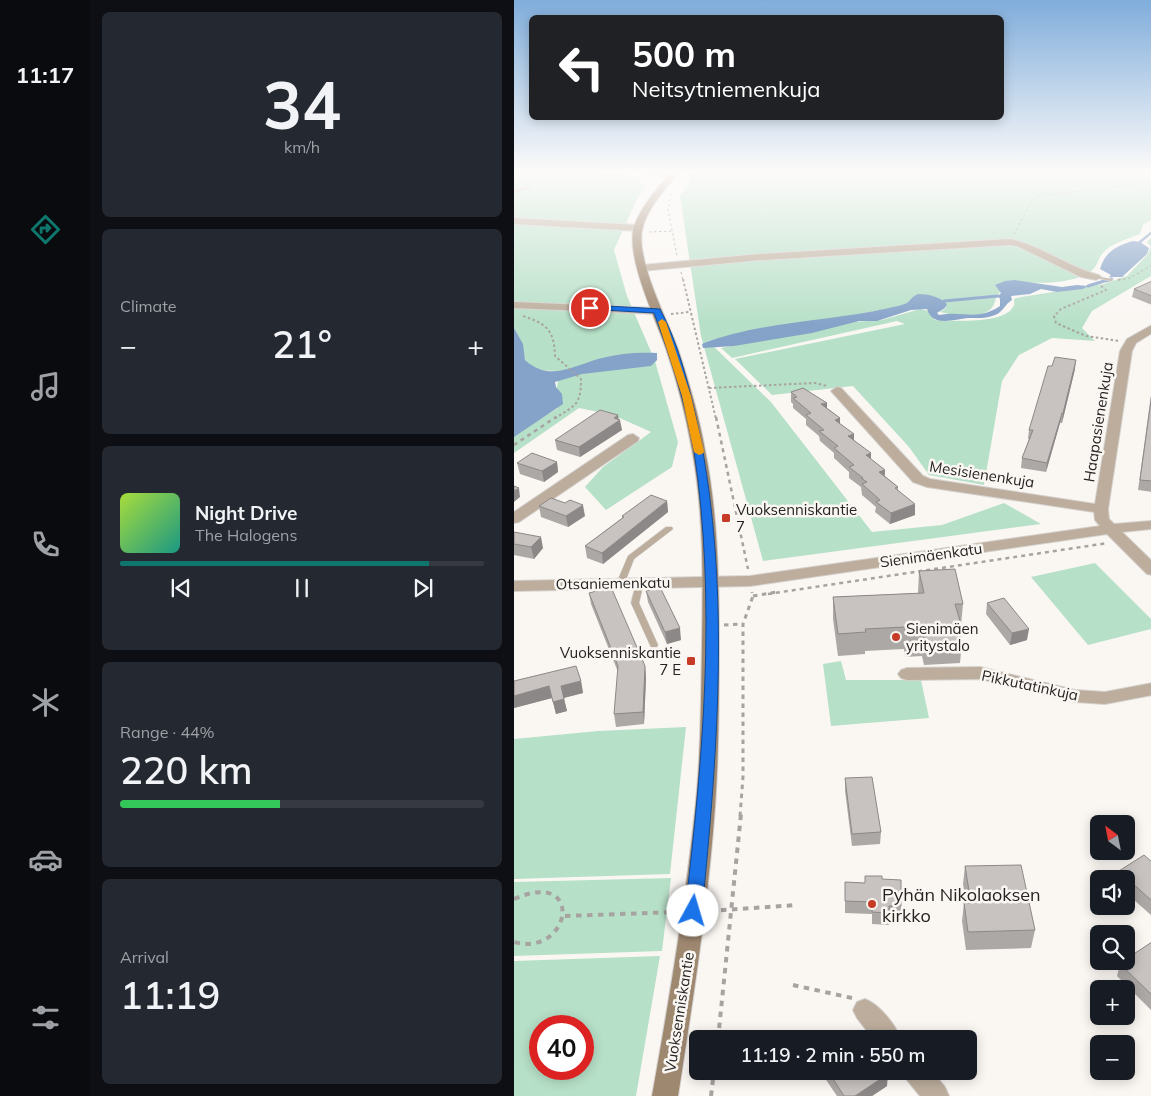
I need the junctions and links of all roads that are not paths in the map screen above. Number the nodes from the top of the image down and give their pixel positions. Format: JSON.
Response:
{"nodes":[{"id":1,"x":534,"y":222,"type":"edge"},
{"id":2,"x":641,"y":222,"type":"edge"},
{"id":3,"x":638,"y":228,"type":"junction"},
{"id":4,"x":642,"y":268,"type":"junction"},
{"id":5,"x":1096,"y":277,"type":"joint"},
{"id":6,"x":1111,"y":280,"type":"road end"},
{"id":7,"x":514,"y":305,"type":"edge"},
{"id":8,"x":658,"y":311,"type":"junction"},
{"id":9,"x":1151,"y":328,"type":"edge"},
{"id":10,"x":837,"y":391,"type":"road end"},
{"id":11,"x":633,"y":438,"type":"dead end"},
{"id":12,"x":1101,"y":509,"type":"junction"},
{"id":13,"x":514,"y":519,"type":"edge"},
{"id":14,"x":1151,"y":525,"type":"edge"},
{"id":15,"x":669,"y":529,"type":"dead end"},
{"id":16,"x":1111,"y":529,"type":"junction"},
{"id":17,"x":1151,"y":571,"type":"edge"},
{"id":18,"x":711,"y":581,"type":"junction"},
{"id":19,"x":621,"y":582,"type":"junction"},
{"id":20,"x":640,"y":582,"type":"junction"},
{"id":21,"x":514,"y":586,"type":"edge"},
{"id":22,"x":654,"y":645,"type":"dead end"},
{"id":23,"x":907,"y":674,"type":"dead end"},
{"id":24,"x":1151,"y":688,"type":"edge"},
{"id":25,"x":866,"y":1010,"type":"road end"},
{"id":26,"x":882,"y":1030,"type":"edge"},
{"id":27,"x":923,"y":1080,"type":"edge"},
{"id":28,"x":665,"y":1096,"type":"edge"},
{"id":29,"x":936,"y":1096,"type":"edge"}],
"edges":[{"from":1,"to":3,"type":"street"},
{"from":2,"to":3,"type":"street"},
{"from":3,"to":4,"type":"street","name":"Vuoksenniskantie"},
{"from":4,"to":5,"type":"street"},
{"from":4,"to":8,"type":"street","name":"Vuoksenniskantie"},
{"from":5,"to":6,"type":"lane"},
{"from":7,"to":8,"type":"street"},
{"from":8,"to":18,"type":"street","name":"Vuoksenniskantie"},
{"from":9,"to":12,"type":"street","name":"Haapasienenkuja"},
{"from":10,"to":12,"type":"street","name":"Mesisienenkuja"},
{"from":11,"to":13,"type":"street"},
{"from":12,"to":16,"type":"street"},
{"from":14,"to":16,"type":"street","name":"Sienimäenkatu"},
{"from":15,"to":19,"type":"lane"},
{"from":16,"to":17,"type":"street"},
{"from":16,"to":18,"type":"street","name":"Sienimäenkatu"},
{"from":18,"to":20,"type":"street","name":"Otsaniemenkatu"},
{"from":18,"to":28,"type":"street","name":"Vuoksenniskantie"},
{"from":19,"to":20,"type":"street","name":"Otsaniemenkatu"},
{"from":19,"to":21,"type":"street","name":"Otsaniemenkatu"},
{"from":20,"to":22,"type":"lane"},
{"from":23,"to":24,"type":"street","name":"Pikkutatinkuja"},
{"from":25,"to":26,"type":"street"},
{"from":27,"to":29,"type":"street"}]}
